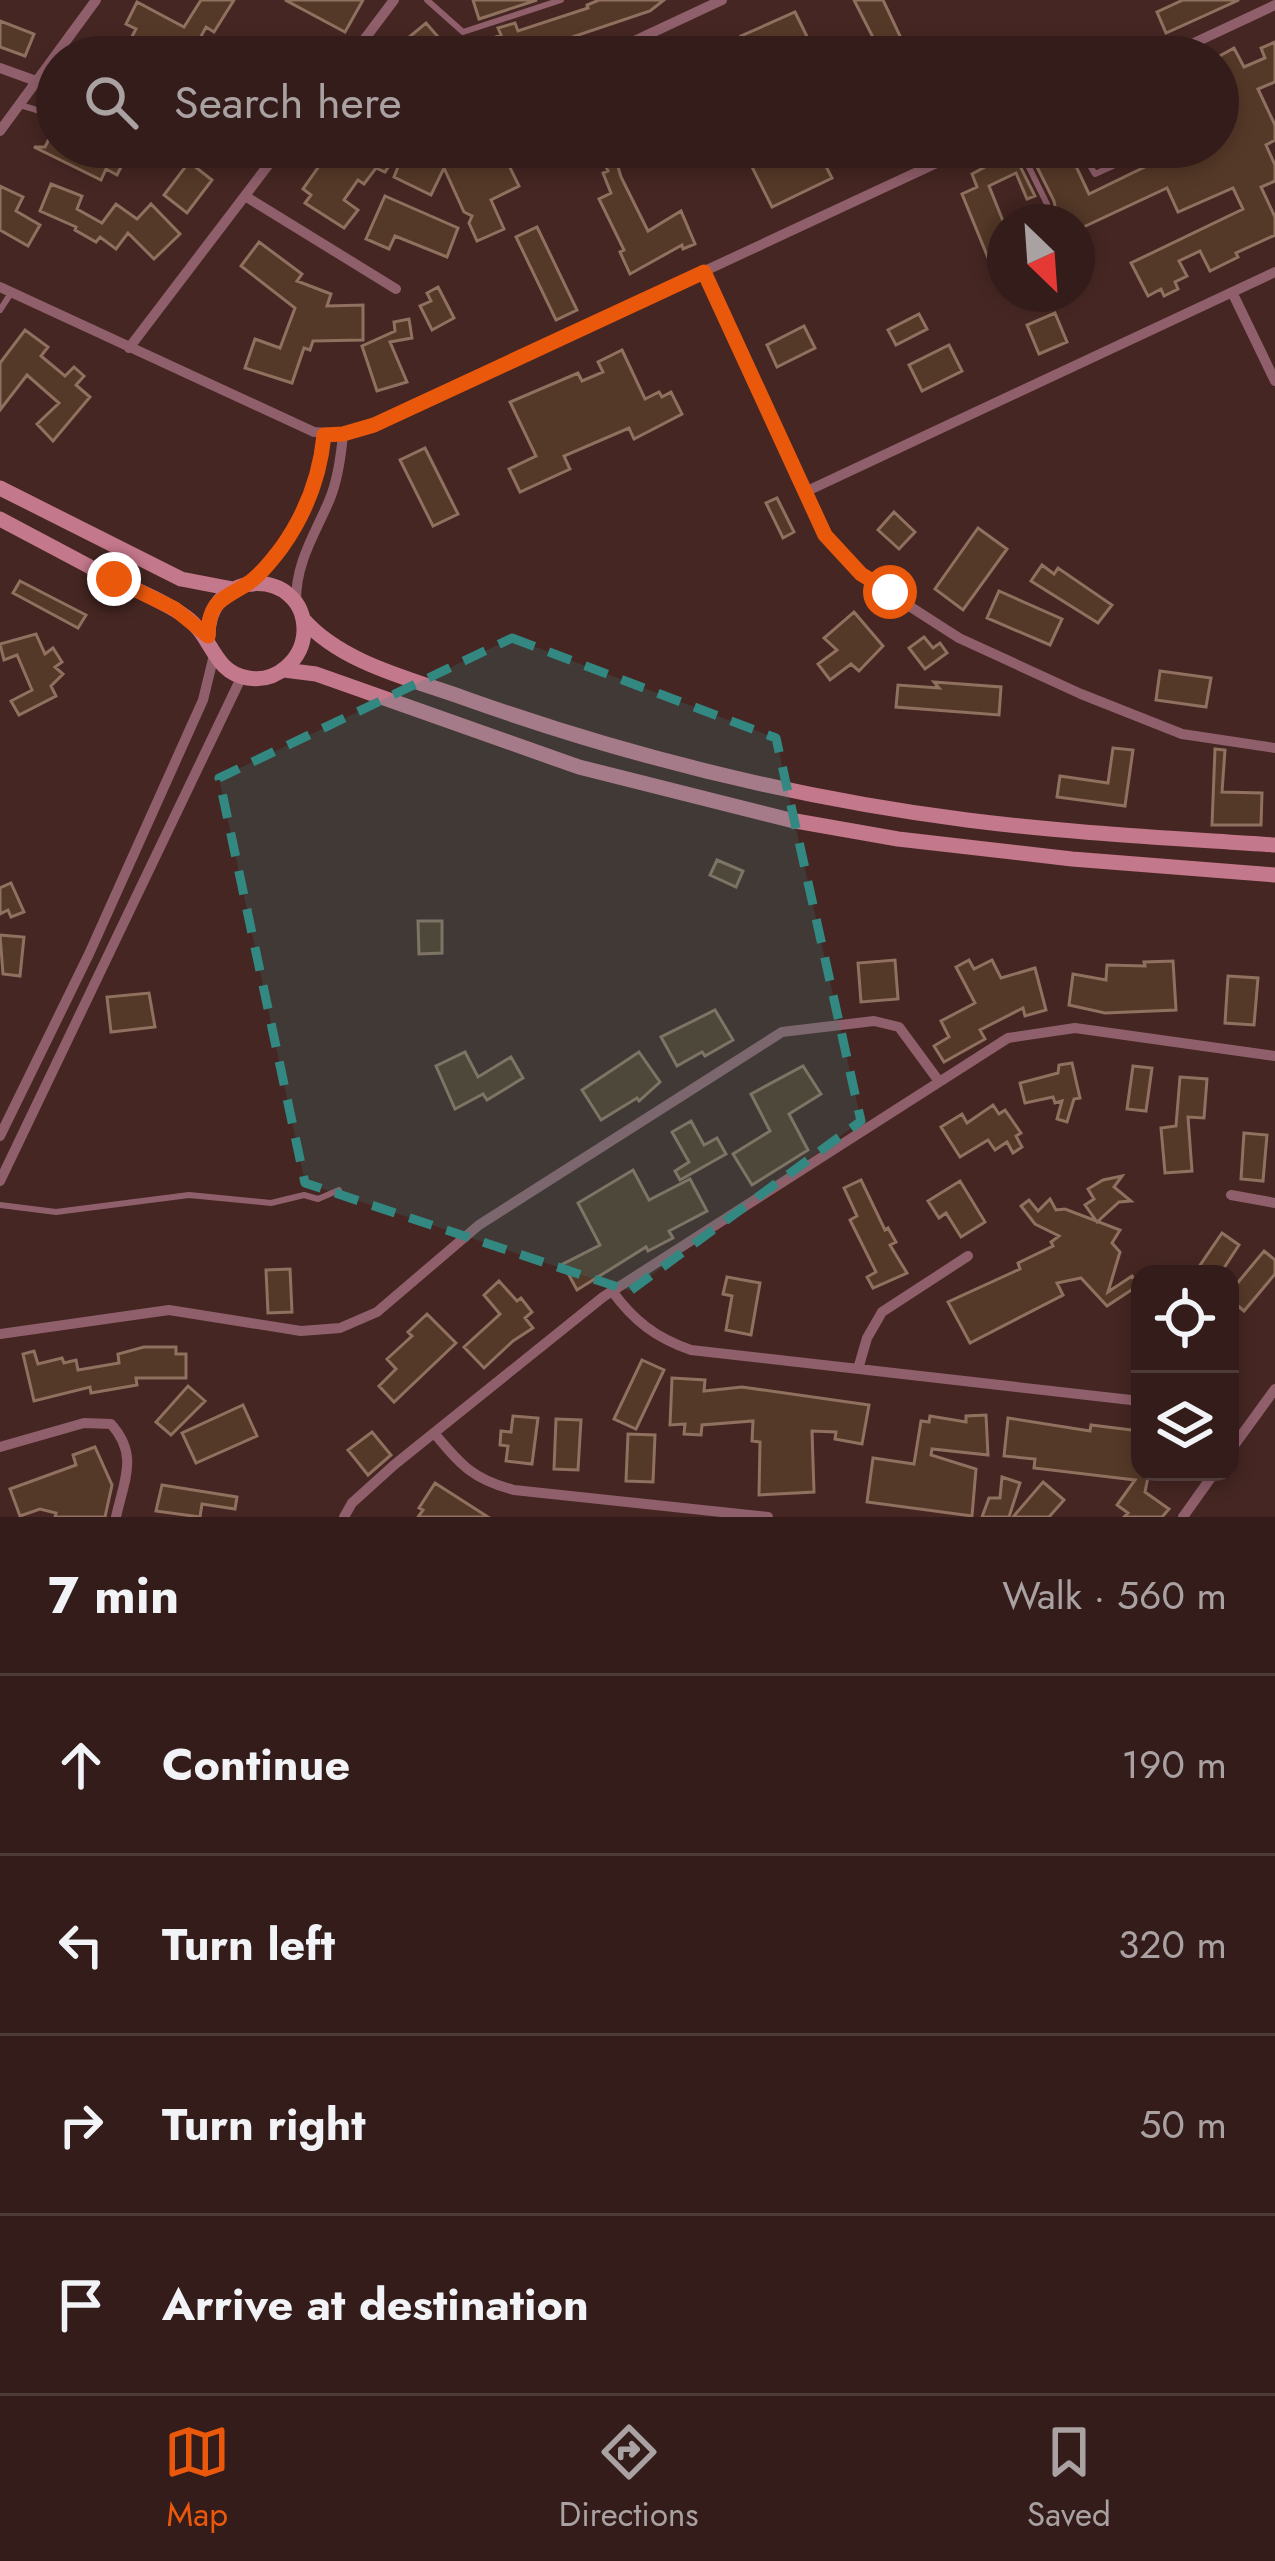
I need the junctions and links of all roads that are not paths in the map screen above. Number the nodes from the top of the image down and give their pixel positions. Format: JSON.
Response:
{"nodes":[{"id":1,"x":96,"y":0,"type":"edge"},
{"id":2,"x":394,"y":0,"type":"edge"},
{"id":3,"x":427,"y":0,"type":"edge"},
{"id":4,"x":561,"y":0,"type":"edge"},
{"id":5,"x":722,"y":0,"type":"edge"},
{"id":6,"x":1272,"y":4,"type":"edge"},
{"id":7,"x":69,"y":36,"type":"edge"},
{"id":8,"x":367,"y":36,"type":"edge"},
{"id":9,"x":645,"y":36,"type":"edge"},
{"id":10,"x":1207,"y":36,"type":"edge"},
{"id":11,"x":0,"y":68,"type":"edge"},
{"id":12,"x":36,"y":81,"type":"joint"},
{"id":13,"x":19,"y":105,"type":"junction"},
{"id":14,"x":36,"y":110,"type":"edge"},
{"id":15,"x":0,"y":130,"type":"edge"},
{"id":16,"x":266,"y":168,"type":"edge"},
{"id":17,"x":926,"y":168,"type":"edge"},
{"id":18,"x":1029,"y":168,"type":"edge"},
{"id":19,"x":245,"y":196,"type":"junction"},
{"id":20,"x":1047,"y":204,"type":"dead end"},
{"id":21,"x":704,"y":272,"type":"junction"},
{"id":22,"x":1275,"y":272,"type":"edge"},
{"id":23,"x":6,"y":290,"type":"edge"},
{"id":24,"x":396,"y":290,"type":"dead end"},
{"id":25,"x":1232,"y":292,"type":"junction"},
{"id":26,"x":0,"y":310,"type":"edge"},
{"id":27,"x":129,"y":348,"type":"junction"},
{"id":28,"x":1275,"y":382,"type":"edge"},
{"id":29,"x":343,"y":434,"type":"junction"},
{"id":30,"x":324,"y":435,"type":"junction"},
{"id":31,"x":0,"y":488,"type":"edge"},
{"id":32,"x":805,"y":492,"type":"junction"},
{"id":33,"x":0,"y":519,"type":"edge"},
{"id":34,"x":240,"y":586,"type":"junction"},
{"id":35,"x":299,"y":612,"type":"junction"},
{"id":36,"x":208,"y":636,"type":"junction"},
{"id":37,"x":214,"y":655,"type":"junction"},
{"id":38,"x":284,"y":670,"type":"junction"},
{"id":39,"x":242,"y":676,"type":"junction"},
{"id":40,"x":1275,"y":748,"type":"edge"},
{"id":41,"x":1275,"y":845,"type":"edge"},
{"id":42,"x":1275,"y":875,"type":"edge"},
{"id":43,"x":1275,"y":1056,"type":"edge"},
{"id":44,"x":938,"y":1080,"type":"junction"},
{"id":45,"x":0,"y":1136,"type":"edge"},
{"id":46,"x":0,"y":1181,"type":"edge"},
{"id":47,"x":339,"y":1190,"type":"dead end"},
{"id":48,"x":1231,"y":1195,"type":"dead end"},
{"id":49,"x":1275,"y":1203,"type":"edge"},
{"id":50,"x":0,"y":1205,"type":"edge"},
{"id":51,"x":968,"y":1256,"type":"dead end"},
{"id":52,"x":612,"y":1292,"type":"junction"},
{"id":53,"x":0,"y":1334,"type":"edge"},
{"id":54,"x":858,"y":1369,"type":"junction"},
{"id":55,"x":1275,"y":1389,"type":"edge"},
{"id":56,"x":1131,"y":1400,"type":"edge"},
{"id":57,"x":1239,"y":1430,"type":"edge"},
{"id":58,"x":434,"y":1433,"type":"junction"},
{"id":59,"x":0,"y":1447,"type":"edge"},
{"id":60,"x":1209,"y":1481,"type":"edge"},
{"id":61,"x":116,"y":1517,"type":"edge"},
{"id":62,"x":344,"y":1517,"type":"edge"},
{"id":63,"x":768,"y":1517,"type":"edge"},
{"id":64,"x":1183,"y":1517,"type":"edge"}],
"edges":[{"from":1,"to":7,"type":"street"},
{"from":2,"to":8,"type":"street"},
{"from":3,"to":4,"type":"lane"},
{"from":5,"to":9,"type":"street"},
{"from":6,"to":10,"type":"street"},
{"from":11,"to":12,"type":"street"},
{"from":12,"to":13,"type":"street"},
{"from":13,"to":14,"type":"lane"},
{"from":13,"to":15,"type":"street"},
{"from":16,"to":19,"type":"street"},
{"from":17,"to":21,"type":"street"},
{"from":18,"to":20,"type":"lane"},
{"from":19,"to":24,"type":"street"},
{"from":19,"to":27,"type":"street"},
{"from":21,"to":29,"type":"street"},
{"from":21,"to":32,"type":"street"},
{"from":22,"to":25,"type":"street"},
{"from":23,"to":26,"type":"lane"},
{"from":23,"to":27,"type":"street"},
{"from":25,"to":28,"type":"street"},
{"from":25,"to":32,"type":"street"},
{"from":27,"to":30,"type":"street"},
{"from":29,"to":30,"type":"street"},
{"from":29,"to":35,"type":"street"},
{"from":30,"to":34,"type":"street"},
{"from":31,"to":34,"type":"main road"},
{"from":32,"to":40,"type":"street"},
{"from":33,"to":36,"type":"main road"},
{"from":34,"to":35,"type":"main road"},
{"from":34,"to":36,"type":"main road"},
{"from":35,"to":38,"type":"main road"},
{"from":35,"to":41,"type":"main road"},
{"from":36,"to":37,"type":"main road"},
{"from":37,"to":39,"type":"main road"},
{"from":37,"to":45,"type":"street"},
{"from":38,"to":39,"type":"main road"},
{"from":38,"to":42,"type":"main road"},
{"from":39,"to":46,"type":"street"},
{"from":43,"to":44,"type":"street"},
{"from":44,"to":52,"type":"street"},
{"from":44,"to":53,"type":"street"},
{"from":47,"to":50,"type":"lane"},
{"from":48,"to":49,"type":"street"},
{"from":51,"to":54,"type":"street"},
{"from":52,"to":54,"type":"street"},
{"from":52,"to":58,"type":"street"},
{"from":54,"to":56,"type":"street"},
{"from":55,"to":57,"type":"street"},
{"from":58,"to":62,"type":"street"},
{"from":58,"to":63,"type":"street"},
{"from":59,"to":61,"type":"street"},
{"from":60,"to":64,"type":"street"}]}
